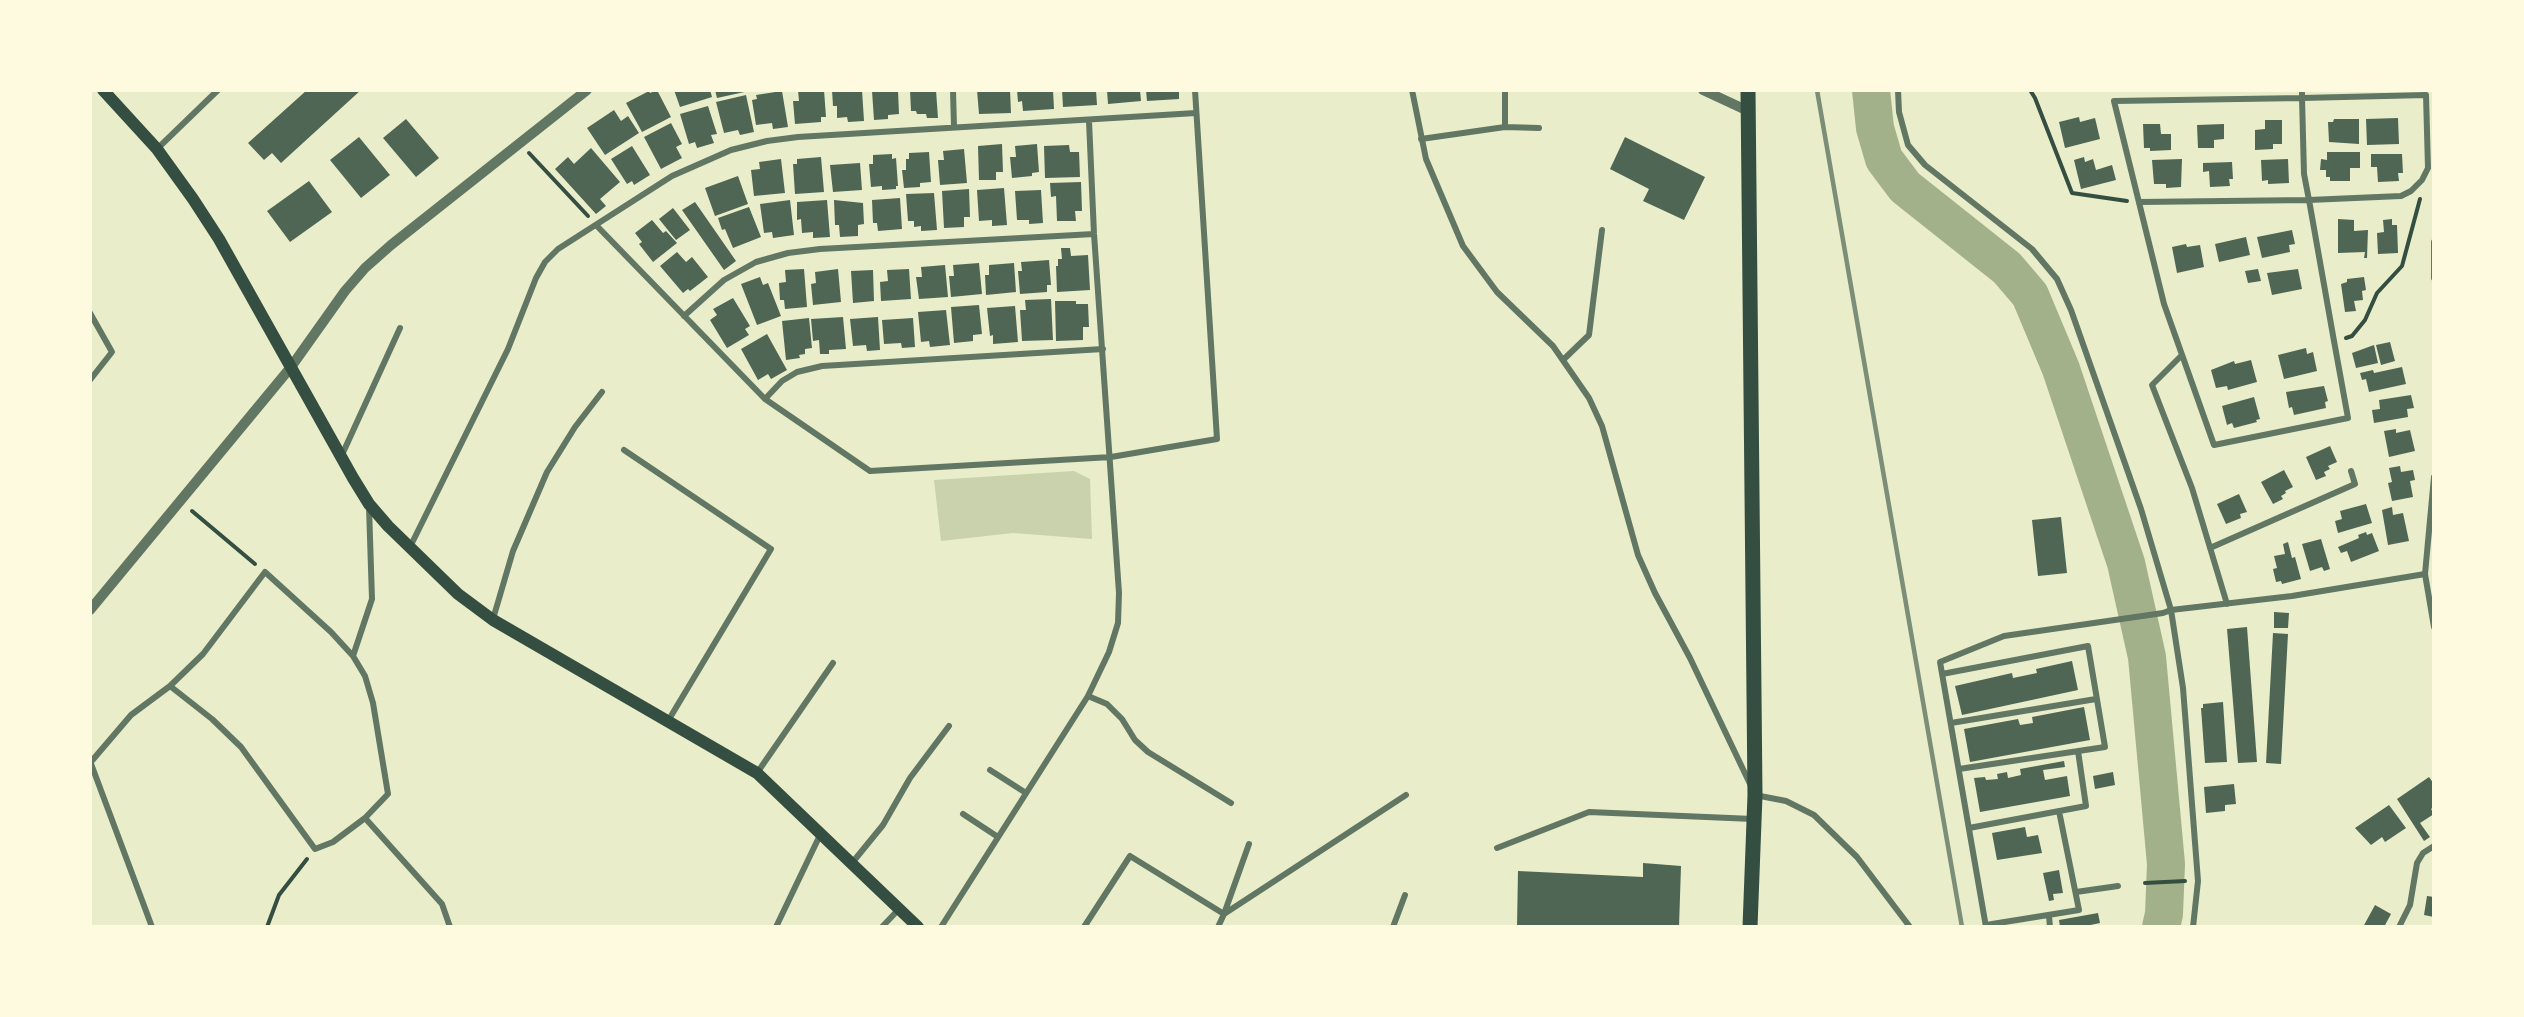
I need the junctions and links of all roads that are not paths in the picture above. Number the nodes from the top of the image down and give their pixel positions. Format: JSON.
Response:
{"nodes":[{"id":1,"x":103,"y":90,"type":"edge"},
{"id":2,"x":218,"y":90,"type":"edge"},
{"id":3,"x":587,"y":90,"type":"edge"},
{"id":4,"x":952,"y":90,"type":"edge"},
{"id":5,"x":1195,"y":90,"type":"edge"},
{"id":6,"x":1412,"y":90,"type":"edge"},
{"id":7,"x":1505,"y":90,"type":"edge"},
{"id":8,"x":1702,"y":90,"type":"edge"},
{"id":9,"x":1748,"y":90,"type":"edge"},
{"id":10,"x":1898,"y":90,"type":"edge"},
{"id":11,"x":2302,"y":90,"type":"edge"},
{"id":12,"x":2302,"y":98,"type":"junction"},
{"id":13,"x":1746,"y":110,"type":"junction"},
{"id":14,"x":1196,"y":113,"type":"junction"},
{"id":15,"x":1089,"y":121,"type":"junction"},
{"id":16,"x":954,"y":127,"type":"junction"},
{"id":17,"x":1505,"y":127,"type":"junction"},
{"id":18,"x":1539,"y":128,"type":"dead end"},
{"id":19,"x":1421,"y":139,"type":"junction"},
{"id":20,"x":157,"y":149,"type":"junction"},
{"id":21,"x":2309,"y":200,"type":"junction"},
{"id":22,"x":2139,"y":202,"type":"junction"},
{"id":23,"x":596,"y":225,"type":"junction"},
{"id":24,"x":1602,"y":230,"type":"dead end"},
{"id":25,"x":1094,"y":234,"type":"junction"},
{"id":26,"x":2434,"y":243,"type":"edge"},
{"id":27,"x":2434,"y":278,"type":"edge"},
{"id":28,"x":90,"y":313,"type":"edge"},
{"id":29,"x":684,"y":316,"type":"junction"},
{"id":30,"x":400,"y":328,"type":"dead end"},
{"id":31,"x":1103,"y":349,"type":"junction"},
{"id":32,"x":2182,"y":355,"type":"junction"},
{"id":33,"x":1563,"y":360,"type":"junction"},
{"id":34,"x":291,"y":367,"type":"junction"},
{"id":35,"x":90,"y":380,"type":"edge"},
{"id":36,"x":602,"y":392,"type":"dead end"},
{"id":37,"x":765,"y":399,"type":"junction"},
{"id":38,"x":624,"y":450,"type":"dead end"},
{"id":39,"x":1111,"y":457,"type":"junction"},
{"id":40,"x":341,"y":458,"type":"junction"},
{"id":41,"x":2351,"y":471,"type":"dead end"},
{"id":42,"x":2434,"y":477,"type":"edge"},
{"id":43,"x":369,"y":504,"type":"junction"},
{"id":44,"x":410,"y":548,"type":"junction"},
{"id":45,"x":2210,"y":548,"type":"junction"},
{"id":46,"x":2434,"y":551,"type":"edge"},
{"id":47,"x":2427,"y":553,"type":"junction"},
{"id":48,"x":2424,"y":574,"type":"junction"},
{"id":49,"x":2227,"y":604,"type":"junction"},
{"id":50,"x":90,"y":610,"type":"edge"},
{"id":51,"x":2171,"y":610,"type":"junction"},
{"id":52,"x":493,"y":620,"type":"junction"},
{"id":53,"x":2434,"y":627,"type":"edge"},
{"id":54,"x":353,"y":656,"type":"junction"},
{"id":55,"x":833,"y":663,"type":"dead end"},
{"id":56,"x":1942,"y":674,"type":"junction"},
{"id":57,"x":170,"y":686,"type":"junction"},
{"id":58,"x":1088,"y":696,"type":"junction"},
{"id":59,"x":2096,"y":699,"type":"junction"},
{"id":60,"x":668,"y":721,"type":"junction"},
{"id":61,"x":1951,"y":723,"type":"junction"},
{"id":62,"x":949,"y":726,"type":"dead end"},
{"id":63,"x":2078,"y":751,"type":"junction"},
{"id":64,"x":90,"y":761,"type":"edge"},
{"id":65,"x":1959,"y":769,"type":"junction"},
{"id":66,"x":990,"y":770,"type":"dead end"},
{"id":67,"x":757,"y":773,"type":"junction"},
{"id":68,"x":1026,"y":794,"type":"junction"},
{"id":69,"x":1406,"y":795,"type":"dead end"},
{"id":70,"x":1755,"y":795,"type":"junction"},
{"id":71,"x":1232,"y":803,"type":"dead end"},
{"id":72,"x":2059,"y":811,"type":"junction"},
{"id":73,"x":963,"y":814,"type":"dead end"},
{"id":74,"x":365,"y":818,"type":"junction"},
{"id":75,"x":1754,"y":819,"type":"junction"},
{"id":76,"x":1969,"y":828,"type":"junction"},
{"id":77,"x":821,"y":833,"type":"junction"},
{"id":78,"x":998,"y":837,"type":"junction"},
{"id":79,"x":1250,"y":844,"type":"dead end"},
{"id":80,"x":2434,"y":846,"type":"edge"},
{"id":81,"x":1497,"y":848,"type":"dead end"},
{"id":82,"x":852,"y":863,"type":"junction"},
{"id":83,"x":2118,"y":886,"type":"dead end"},
{"id":84,"x":2076,"y":892,"type":"junction"},
{"id":85,"x":1405,"y":895,"type":"dead end"},
{"id":86,"x":899,"y":908,"type":"junction"},
{"id":87,"x":1224,"y":914,"type":"junction"},
{"id":88,"x":2049,"y":916,"type":"junction"},
{"id":89,"x":149,"y":926,"type":"edge"},
{"id":90,"x":1986,"y":926,"type":"edge"},
{"id":91,"x":450,"y":927,"type":"edge"},
{"id":92,"x":776,"y":927,"type":"edge"},
{"id":93,"x":882,"y":927,"type":"edge"},
{"id":94,"x":918,"y":927,"type":"edge"},
{"id":95,"x":941,"y":927,"type":"edge"},
{"id":96,"x":1084,"y":927,"type":"edge"},
{"id":97,"x":1218,"y":927,"type":"edge"},
{"id":98,"x":1394,"y":927,"type":"edge"},
{"id":99,"x":1750,"y":927,"type":"edge"},
{"id":100,"x":1910,"y":927,"type":"edge"},
{"id":101,"x":2050,"y":927,"type":"edge"},
{"id":102,"x":2193,"y":927,"type":"edge"},
{"id":103,"x":2398,"y":927,"type":"edge"}],
"edges":[{"from":1,"to":20,"type":"main road"},
{"from":2,"to":20,"type":"street"},
{"from":3,"to":34,"type":"street"},
{"from":4,"to":16,"type":"street"},
{"from":5,"to":14,"type":"street"},
{"from":6,"to":19,"type":"street"},
{"from":7,"to":17,"type":"street"},
{"from":8,"to":13,"type":"street"},
{"from":9,"to":13,"type":"highway"},
{"from":10,"to":51,"type":"street"},
{"from":11,"to":12,"type":"street"},
{"from":12,"to":21,"type":"street"},
{"from":12,"to":21,"type":"street"},
{"from":12,"to":22,"type":"street"},
{"from":13,"to":70,"type":"highway"},
{"from":14,"to":15,"type":"street"},
{"from":14,"to":39,"type":"street"},
{"from":15,"to":16,"type":"street"},
{"from":15,"to":25,"type":"street"},
{"from":16,"to":23,"type":"street"},
{"from":17,"to":18,"type":"street"},
{"from":17,"to":19,"type":"street"},
{"from":19,"to":33,"type":"street"},
{"from":20,"to":34,"type":"main road"},
{"from":21,"to":22,"type":"street"},
{"from":21,"to":32,"type":"street"},
{"from":22,"to":32,"type":"street"},
{"from":23,"to":29,"type":"street"},
{"from":23,"to":44,"type":"street"},
{"from":24,"to":33,"type":"street"},
{"from":25,"to":29,"type":"street"},
{"from":25,"to":31,"type":"street"},
{"from":26,"to":27,"type":"street"},
{"from":28,"to":35,"type":"street"},
{"from":29,"to":37,"type":"street"},
{"from":30,"to":40,"type":"street"},
{"from":31,"to":37,"type":"street"},
{"from":31,"to":39,"type":"street"},
{"from":32,"to":45,"type":"street"},
{"from":33,"to":70,"type":"street"},
{"from":34,"to":40,"type":"main road"},
{"from":34,"to":50,"type":"street"},
{"from":36,"to":52,"type":"street"},
{"from":37,"to":39,"type":"street"},
{"from":38,"to":60,"type":"street"},
{"from":39,"to":58,"type":"street"},
{"from":40,"to":43,"type":"main road"},
{"from":41,"to":45,"type":"street"},
{"from":42,"to":47,"type":"street"},
{"from":43,"to":44,"type":"main road"},
{"from":43,"to":54,"type":"street"},
{"from":44,"to":52,"type":"main road"},
{"from":45,"to":49,"type":"street"},
{"from":46,"to":47,"type":"street"},
{"from":47,"to":48,"type":"street"},
{"from":48,"to":49,"type":"street"},
{"from":48,"to":53,"type":"street"},
{"from":49,"to":51,"type":"street"},
{"from":51,"to":56,"type":"street"},
{"from":51,"to":102,"type":"street"},
{"from":52,"to":60,"type":"main road"},
{"from":54,"to":57,"type":"street"},
{"from":54,"to":74,"type":"street"},
{"from":55,"to":67,"type":"street"},
{"from":56,"to":59,"type":"street"},
{"from":56,"to":61,"type":"street"},
{"from":57,"to":64,"type":"street"},
{"from":57,"to":74,"type":"street"},
{"from":58,"to":68,"type":"street"},
{"from":58,"to":71,"type":"street"},
{"from":59,"to":61,"type":"street"},
{"from":59,"to":63,"type":"street"},
{"from":60,"to":67,"type":"main road"},
{"from":61,"to":65,"type":"street"},
{"from":62,"to":82,"type":"street"},
{"from":63,"to":65,"type":"street"},
{"from":63,"to":72,"type":"street"},
{"from":64,"to":89,"type":"street"},
{"from":65,"to":76,"type":"street"},
{"from":66,"to":68,"type":"street"},
{"from":67,"to":77,"type":"main road"},
{"from":68,"to":78,"type":"street"},
{"from":69,"to":87,"type":"street"},
{"from":70,"to":75,"type":"highway"},
{"from":70,"to":100,"type":"street"},
{"from":72,"to":76,"type":"street"},
{"from":72,"to":84,"type":"street"},
{"from":73,"to":78,"type":"street"},
{"from":74,"to":91,"type":"street"},
{"from":75,"to":81,"type":"street"},
{"from":75,"to":99,"type":"highway"},
{"from":76,"to":90,"type":"street"},
{"from":77,"to":82,"type":"main road"},
{"from":77,"to":92,"type":"street"},
{"from":78,"to":95,"type":"street"},
{"from":79,"to":87,"type":"street"},
{"from":80,"to":103,"type":"street"},
{"from":82,"to":86,"type":"main road"},
{"from":83,"to":84,"type":"street"},
{"from":84,"to":88,"type":"street"},
{"from":85,"to":98,"type":"street"},
{"from":86,"to":93,"type":"street"},
{"from":86,"to":94,"type":"main road"},
{"from":87,"to":96,"type":"street"},
{"from":87,"to":97,"type":"street"},
{"from":88,"to":90,"type":"street"},
{"from":88,"to":101,"type":"street"}]}
